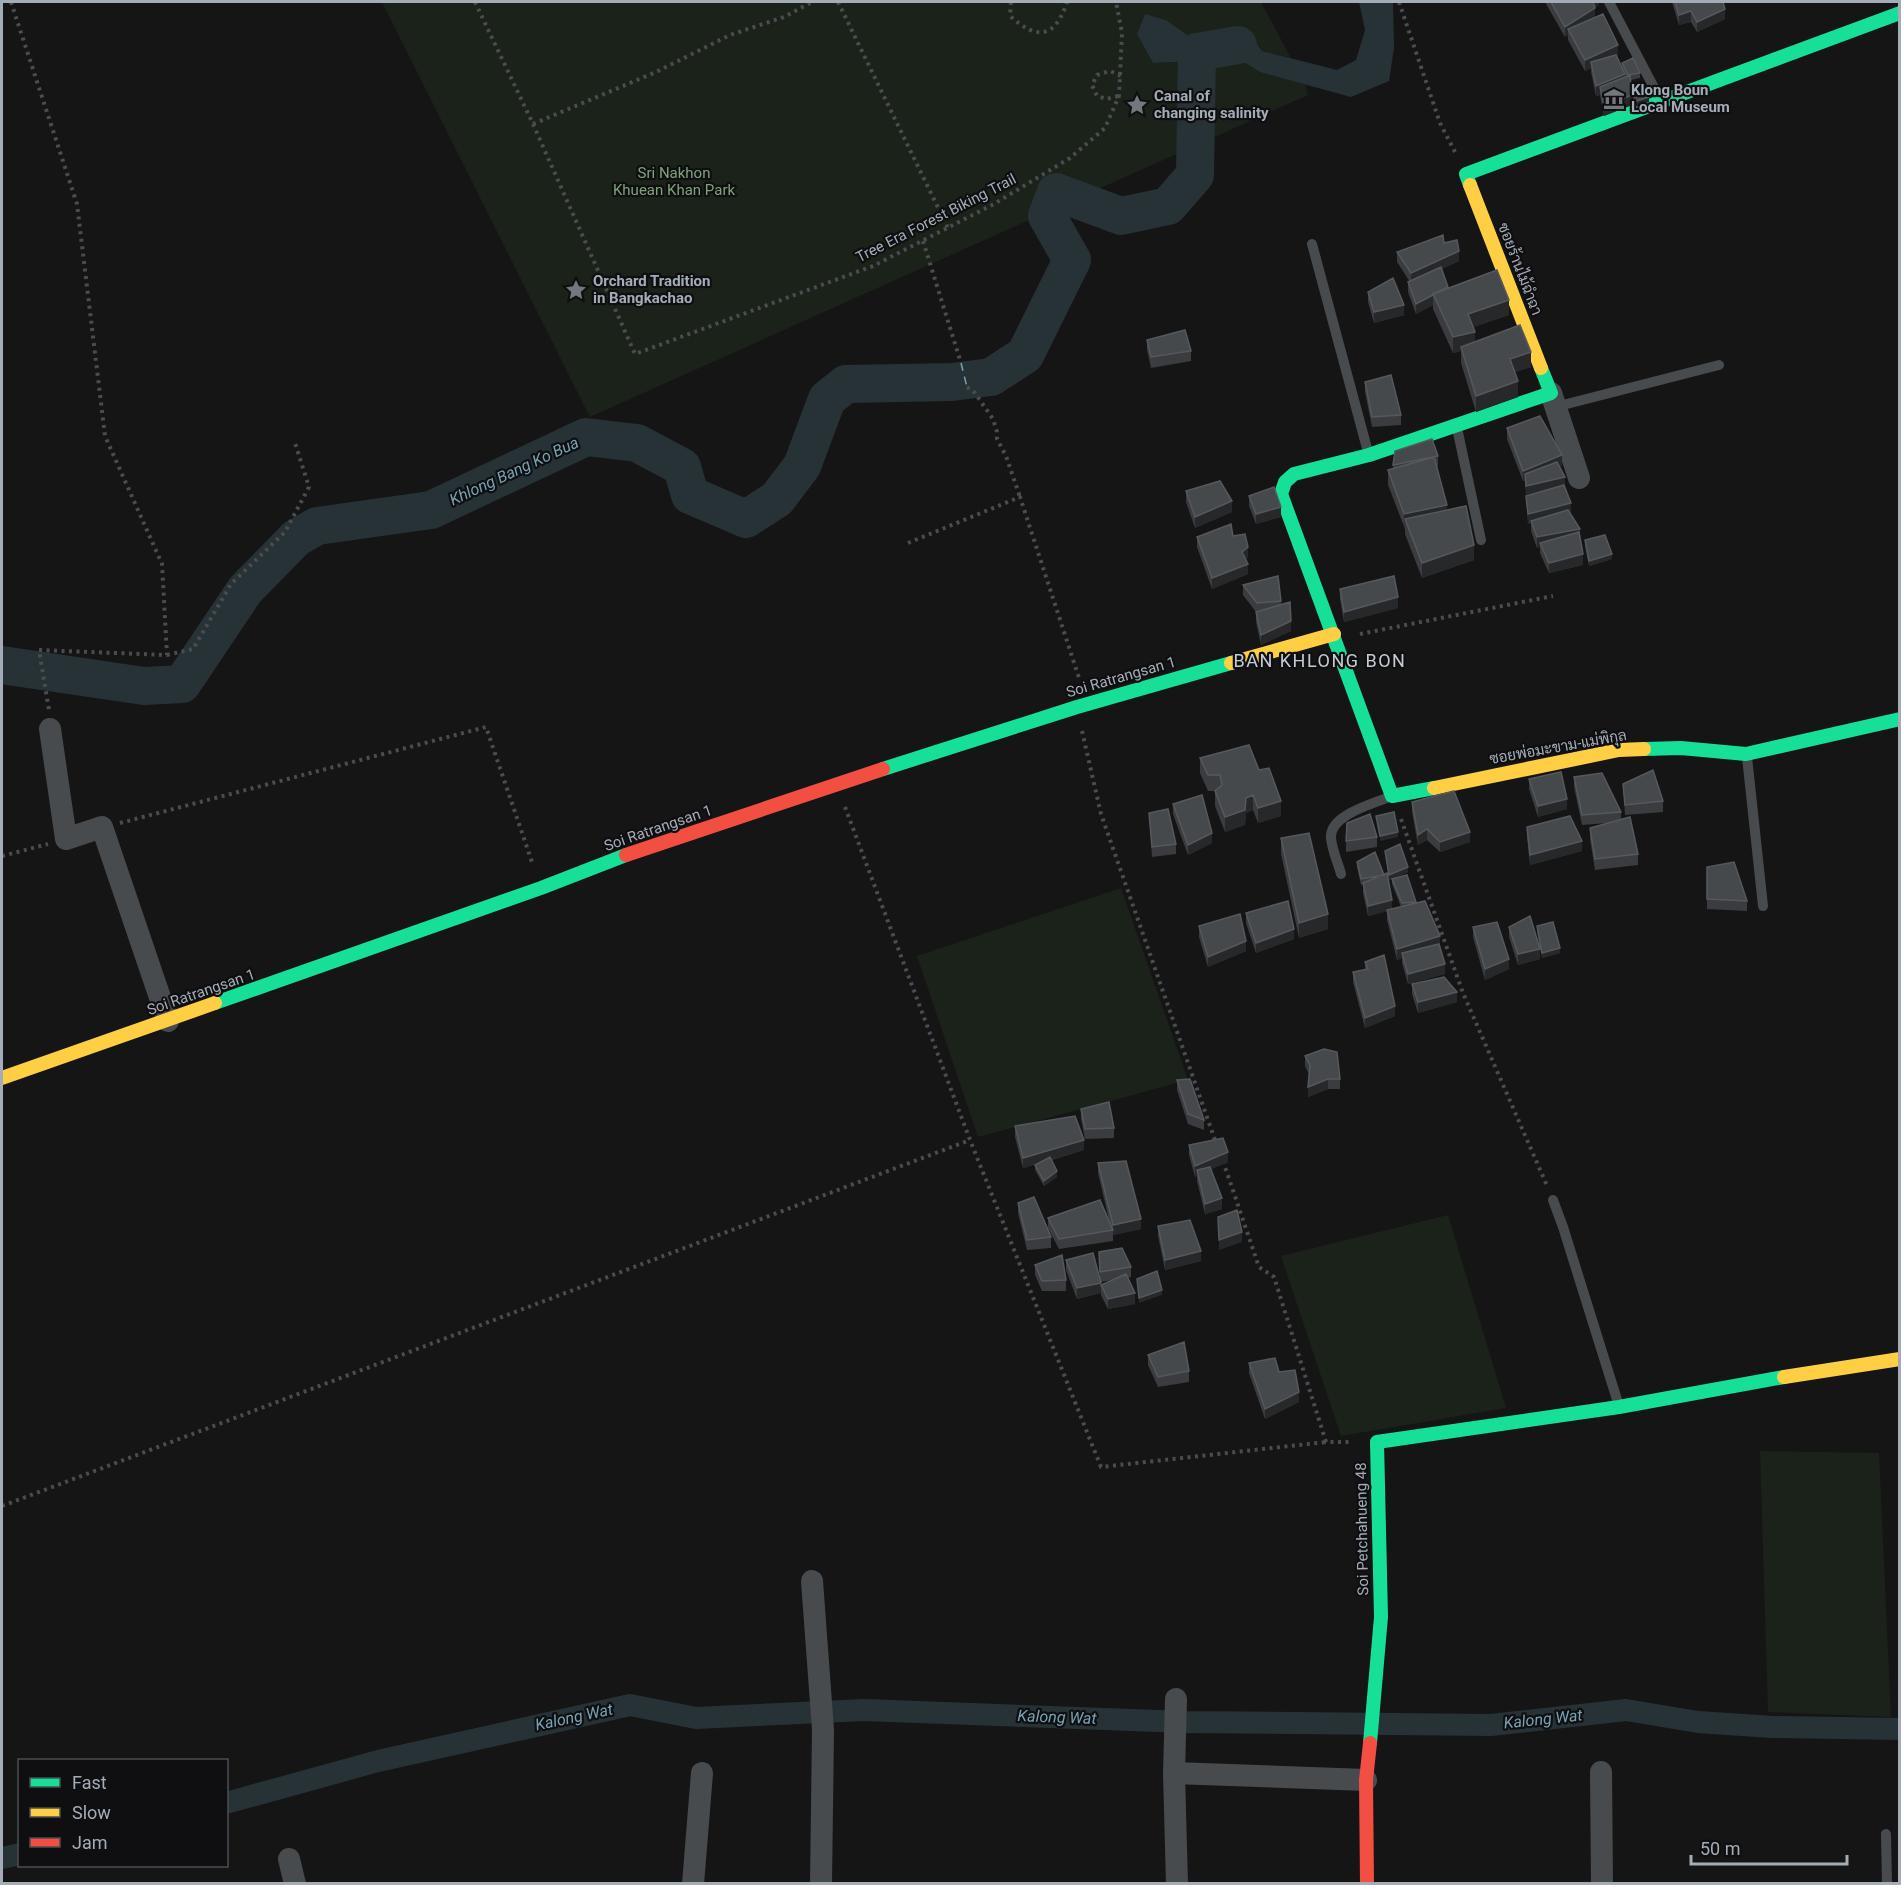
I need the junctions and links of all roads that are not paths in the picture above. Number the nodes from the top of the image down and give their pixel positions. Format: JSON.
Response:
{"nodes":[{"id":1,"x":1609,"y":2,"type":"edge"},
{"id":2,"x":1899,"y":13,"type":"edge"},
{"id":3,"x":1661,"y":102,"type":"junction"},
{"id":4,"x":1312,"y":244,"type":"dead end"},
{"id":5,"x":1719,"y":365,"type":"dead end"},
{"id":6,"x":1553,"y":400,"type":"junction"},
{"id":7,"x":1456,"y":425,"type":"junction"},
{"id":8,"x":1369,"y":455,"type":"junction"},
{"id":9,"x":1579,"y":478,"type":"dead end"},
{"id":10,"x":1481,"y":540,"type":"dead end"},
{"id":11,"x":1335,"y":637,"type":"junction"},
{"id":12,"x":1899,"y":719,"type":"edge"},
{"id":13,"x":50,"y":729,"type":"road end"},
{"id":14,"x":1746,"y":754,"type":"junction"},
{"id":15,"x":1392,"y":796,"type":"junction"},
{"id":16,"x":1341,"y":874,"type":"dead end"},
{"id":17,"x":1763,"y":906,"type":"dead end"},
{"id":18,"x":168,"y":1021,"type":"junction"},
{"id":19,"x":2,"y":1078,"type":"edge"},
{"id":20,"x":1553,"y":1200,"type":"road end"},
{"id":21,"x":1899,"y":1359,"type":"edge"},
{"id":22,"x":1619,"y":1407,"type":"junction"},
{"id":23,"x":812,"y":1581,"type":"dead end"},
{"id":24,"x":1176,"y":1699,"type":"dead end"},
{"id":25,"x":1174,"y":1770,"type":"junction"},
{"id":26,"x":1601,"y":1772,"type":"dead end"},
{"id":27,"x":702,"y":1773,"type":"dead end"},
{"id":28,"x":1366,"y":1780,"type":"junction"},
{"id":29,"x":1886,"y":1834,"type":"dead end"},
{"id":30,"x":289,"y":1859,"type":"dead end"},
{"id":31,"x":296,"y":1884,"type":"edge"},
{"id":32,"x":693,"y":1884,"type":"edge"},
{"id":33,"x":821,"y":1884,"type":"edge"},
{"id":34,"x":1177,"y":1884,"type":"edge"},
{"id":35,"x":1367,"y":1884,"type":"edge"},
{"id":36,"x":1602,"y":1884,"type":"edge"},
{"id":37,"x":1887,"y":1884,"type":"edge"}],
"edges":[{"from":1,"to":3,"type":"lane"},
{"from":2,"to":3,"type":"street"},
{"from":3,"to":6,"type":"street","name":"ซอยร้านไม้ฉำฉา"},
{"from":4,"to":8,"type":"lane"},
{"from":5,"to":6,"type":"lane"},
{"from":6,"to":7,"type":"street"},
{"from":6,"to":9,"type":"street"},
{"from":7,"to":8,"type":"street"},
{"from":7,"to":10,"type":"lane"},
{"from":8,"to":11,"type":"street"},
{"from":11,"to":15,"type":"street"},
{"from":11,"to":18,"type":"street","name":"Soi Ratrangsan 1"},
{"from":12,"to":14,"type":"street","name":"ซอยพ่อมะขาม-แม่พิกุล"},
{"from":13,"to":18,"type":"street"},
{"from":14,"to":15,"type":"street","name":"ซอยพ่อมะขาม-แม่พิกุล"},
{"from":14,"to":17,"type":"lane"},
{"from":15,"to":16,"type":"lane"},
{"from":18,"to":19,"type":"street","name":"Soi Ratrangsan 1"},
{"from":20,"to":22,"type":"lane"},
{"from":21,"to":22,"type":"street","name":"Soi Petchahueng 48"},
{"from":22,"to":28,"type":"street","name":"Soi Petchahueng 48"},
{"from":23,"to":33,"type":"street"},
{"from":24,"to":25,"type":"street"},
{"from":25,"to":28,"type":"street"},
{"from":25,"to":34,"type":"street"},
{"from":26,"to":36,"type":"street"},
{"from":27,"to":32,"type":"street"},
{"from":28,"to":35,"type":"street","name":"Soi Petchahueng 48"},
{"from":29,"to":37,"type":"lane"},
{"from":30,"to":31,"type":"street"}]}
